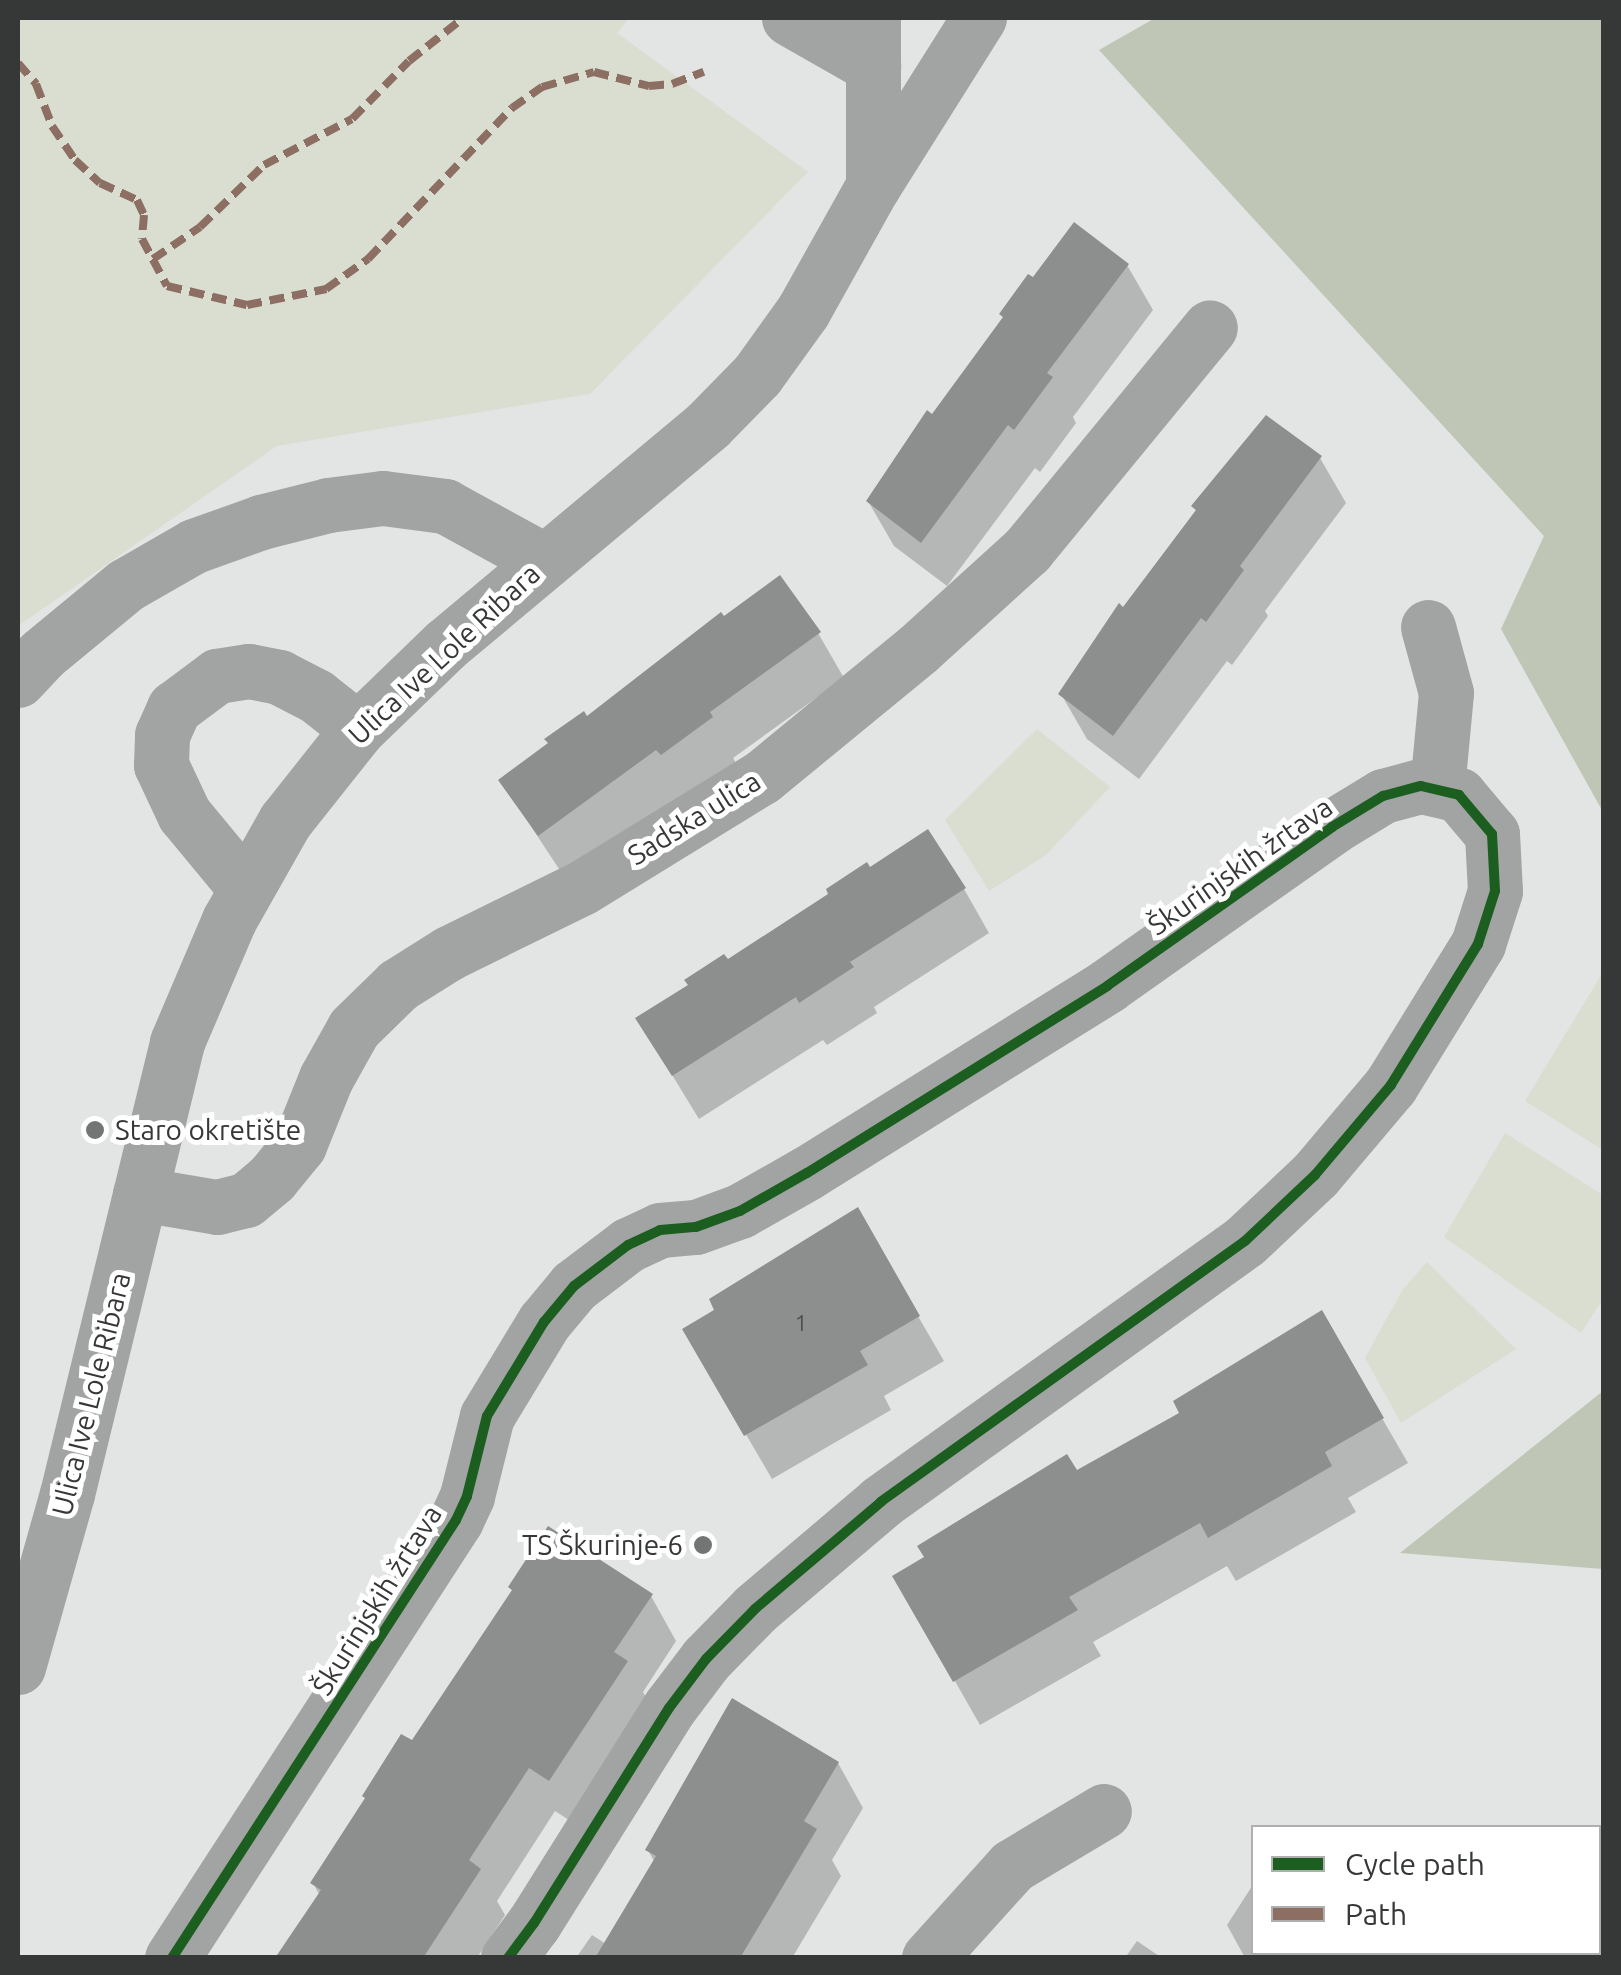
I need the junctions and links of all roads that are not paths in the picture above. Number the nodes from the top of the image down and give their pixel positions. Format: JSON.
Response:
{"nodes":[{"id":1,"x":789,"y":18,"type":"edge"},
{"id":2,"x":971,"y":23,"type":"edge"},
{"id":3,"x":873,"y":42,"type":"edge"},
{"id":4,"x":873,"y":186,"type":"junction"},
{"id":5,"x":1210,"y":327,"type":"dead end"},
{"id":6,"x":546,"y":561,"type":"junction"},
{"id":7,"x":1428,"y":627,"type":"dead end"},
{"id":8,"x":18,"y":680,"type":"edge"},
{"id":9,"x":358,"y":729,"type":"junction"},
{"id":10,"x":1437,"y":788,"type":"junction"},
{"id":11,"x":246,"y":888,"type":"junction"},
{"id":12,"x":140,"y":1194,"type":"junction"},
{"id":13,"x":18,"y":1667,"type":"edge"},
{"id":14,"x":1104,"y":1811,"type":"dead end"},
{"id":15,"x":172,"y":1958,"type":"edge"},
{"id":16,"x":508,"y":1958,"type":"edge"},
{"id":17,"x":930,"y":1958,"type":"edge"}],
"edges":[{"from":1,"to":3,"type":"street"},
{"from":2,"to":4,"type":"street","name":"Ulica Ive Lole Ribara"},
{"from":3,"to":4,"type":"street","name":"Ulica Ive Lole Ribara"},
{"from":4,"to":6,"type":"street","name":"Ulica Ive Lole Ribara"},
{"from":5,"to":12,"type":"street","name":"Sadska ulica"},
{"from":6,"to":8,"type":"street"},
{"from":6,"to":9,"type":"street","name":"Ulica Ive Lole Ribara"},
{"from":7,"to":10,"type":"street"},
{"from":9,"to":11,"type":"street","name":"Ulica Ive Lole Ribara"},
{"from":9,"to":11,"type":"street"},
{"from":10,"to":15,"type":"street","name":"Škurinjskih žrtava"},
{"from":10,"to":16,"type":"street"},
{"from":11,"to":12,"type":"street","name":"Ulica Ive Lole Ribara"},
{"from":12,"to":13,"type":"street","name":"Ulica Ive Lole Ribara"},
{"from":14,"to":17,"type":"street"}]}
